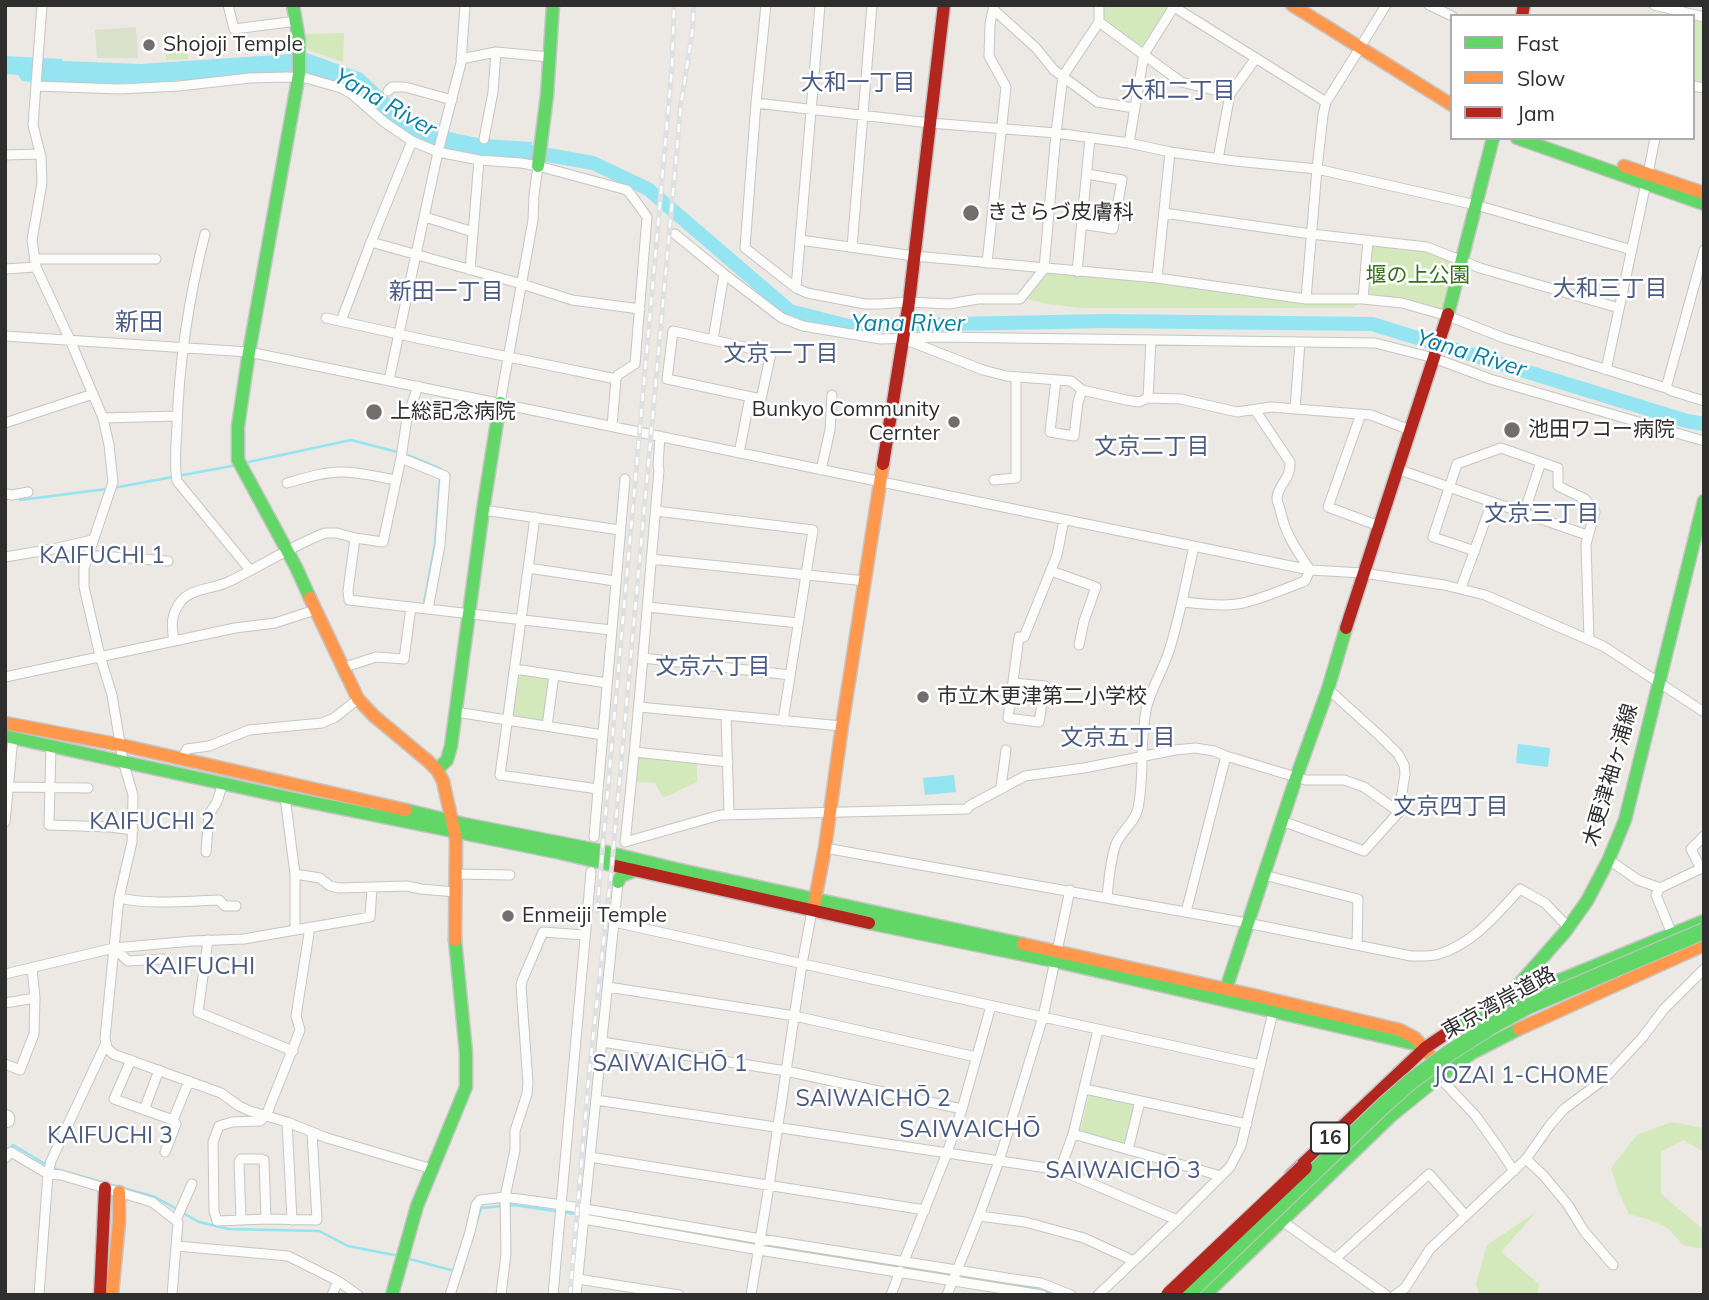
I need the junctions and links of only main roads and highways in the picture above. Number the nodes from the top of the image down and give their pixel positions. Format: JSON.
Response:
{"nodes":[{"id":1,"x":553,"y":5,"type":"edge"},
{"id":2,"x":944,"y":5,"type":"edge"},
{"id":3,"x":1292,"y":5,"type":"edge"},
{"id":4,"x":1307,"y":5,"type":"edge"},
{"id":5,"x":295,"y":13,"type":"edge"},
{"id":6,"x":1362,"y":45,"type":"junction"},
{"id":7,"x":1450,"y":96,"type":"edge"},
{"id":8,"x":1450,"y":105,"type":"edge"},
{"id":9,"x":1492,"y":140,"type":"edge"},
{"id":10,"x":1524,"y":140,"type":"edge"},
{"id":11,"x":1546,"y":140,"type":"edge"},
{"id":12,"x":538,"y":166,"type":"road end"},
{"id":13,"x":1647,"y":178,"type":"junction"},
{"id":14,"x":1704,"y":193,"type":"edge"},
{"id":15,"x":1704,"y":204,"type":"edge"},
{"id":16,"x":500,"y":403,"type":"road end"},
{"id":17,"x":1704,"y":502,"type":"edge"},
{"id":18,"x":1700,"y":532,"type":"edge"},
{"id":19,"x":5,"y":723,"type":"edge"},
{"id":20,"x":9,"y":737,"type":"edge"},
{"id":21,"x":122,"y":753,"type":"junction"},
{"id":22,"x":437,"y":770,"type":"junction"},
{"id":23,"x":453,"y":825,"type":"junction"},
{"id":24,"x":594,"y":837,"type":"road end"},
{"id":25,"x":625,"y":842,"type":"road end"},
{"id":26,"x":577,"y":851,"type":"junction"},
{"id":27,"x":635,"y":864,"type":"junction"},
{"id":28,"x":592,"y":872,"type":"road end"},
{"id":29,"x":618,"y":882,"type":"road end"},
{"id":30,"x":814,"y":905,"type":"junction"},
{"id":31,"x":1704,"y":921,"type":"edge"},
{"id":32,"x":1704,"y":931,"type":"edge"},
{"id":33,"x":1704,"y":945,"type":"edge"},
{"id":34,"x":1225,"y":994,"type":"junction"},
{"id":35,"x":1510,"y":1002,"type":"junction"},
{"id":36,"x":1508,"y":1034,"type":"junction"},
{"id":37,"x":1469,"y":1040,"type":"junction"},
{"id":38,"x":1425,"y":1048,"type":"junction"},
{"id":39,"x":1439,"y":1077,"type":"junction"},
{"id":40,"x":100,"y":1295,"type":"edge"},
{"id":41,"x":112,"y":1295,"type":"edge"},
{"id":42,"x":392,"y":1295,"type":"edge"},
{"id":43,"x":1167,"y":1295,"type":"edge"},
{"id":44,"x":1186,"y":1295,"type":"edge"},
{"id":45,"x":1205,"y":1295,"type":"edge"}],
"edges":[{"from":1,"to":12,"type":"main road"},
{"from":2,"to":30,"type":"main road"},
{"from":3,"to":6,"type":"main road"},
{"from":4,"to":6,"type":"main road"},
{"from":5,"to":22,"type":"main road"},
{"from":6,"to":7,"type":"main road"},
{"from":6,"to":8,"type":"main road"},
{"from":9,"to":34,"type":"main road"},
{"from":10,"to":13,"type":"main road"},
{"from":11,"to":13,"type":"main road"},
{"from":13,"to":14,"type":"main road"},
{"from":13,"to":15,"type":"main road"},
{"from":16,"to":22,"type":"main road"},
{"from":17,"to":18,"type":"main road","name":"木更津袖ヶ浦線"},
{"from":18,"to":35,"type":"main road","name":"木更津袖ヶ浦線"},
{"from":19,"to":21,"type":"main road"},
{"from":20,"to":21,"type":"main road"},
{"from":21,"to":23,"type":"main road"},
{"from":21,"to":23,"type":"main road"},
{"from":22,"to":23,"type":"main road"},
{"from":23,"to":26,"type":"main road"},
{"from":23,"to":42,"type":"main road"},
{"from":24,"to":26,"type":"main road"},
{"from":25,"to":27,"type":"main road"},
{"from":26,"to":27,"type":"main road"},
{"from":26,"to":28,"type":"main road"},
{"from":27,"to":29,"type":"main road"},
{"from":27,"to":30,"type":"main road"},
{"from":30,"to":34,"type":"main road"},
{"from":31,"to":35,"type":"main road","number":"16"},
{"from":32,"to":37,"type":"main road","name":"東京湾岸道路","number":"16","bridge":true},
{"from":33,"to":36,"type":"main road","name":"東京湾岸道路","number":"16"},
{"from":34,"to":38,"type":"main road"},
{"from":34,"to":38,"type":"main road"},
{"from":35,"to":36,"type":"main road","name":"木更津袖ヶ浦線"},
{"from":35,"to":38,"type":"main road","number":"16"},
{"from":36,"to":39,"type":"main road","name":"東京湾岸道路","number":"16"},
{"from":37,"to":43,"type":"main road","number":"16","bridge":true},
{"from":37,"to":44,"type":"main road","name":"東京湾岸道路","number":"16","bridge":true},
{"from":38,"to":39,"type":"main road"},
{"from":38,"to":43,"type":"main road","number":"16"},
{"from":39,"to":45,"type":"main road","name":"東京湾岸道路","number":"16"},
{"from":40,"to":41,"type":"main road"}]}
